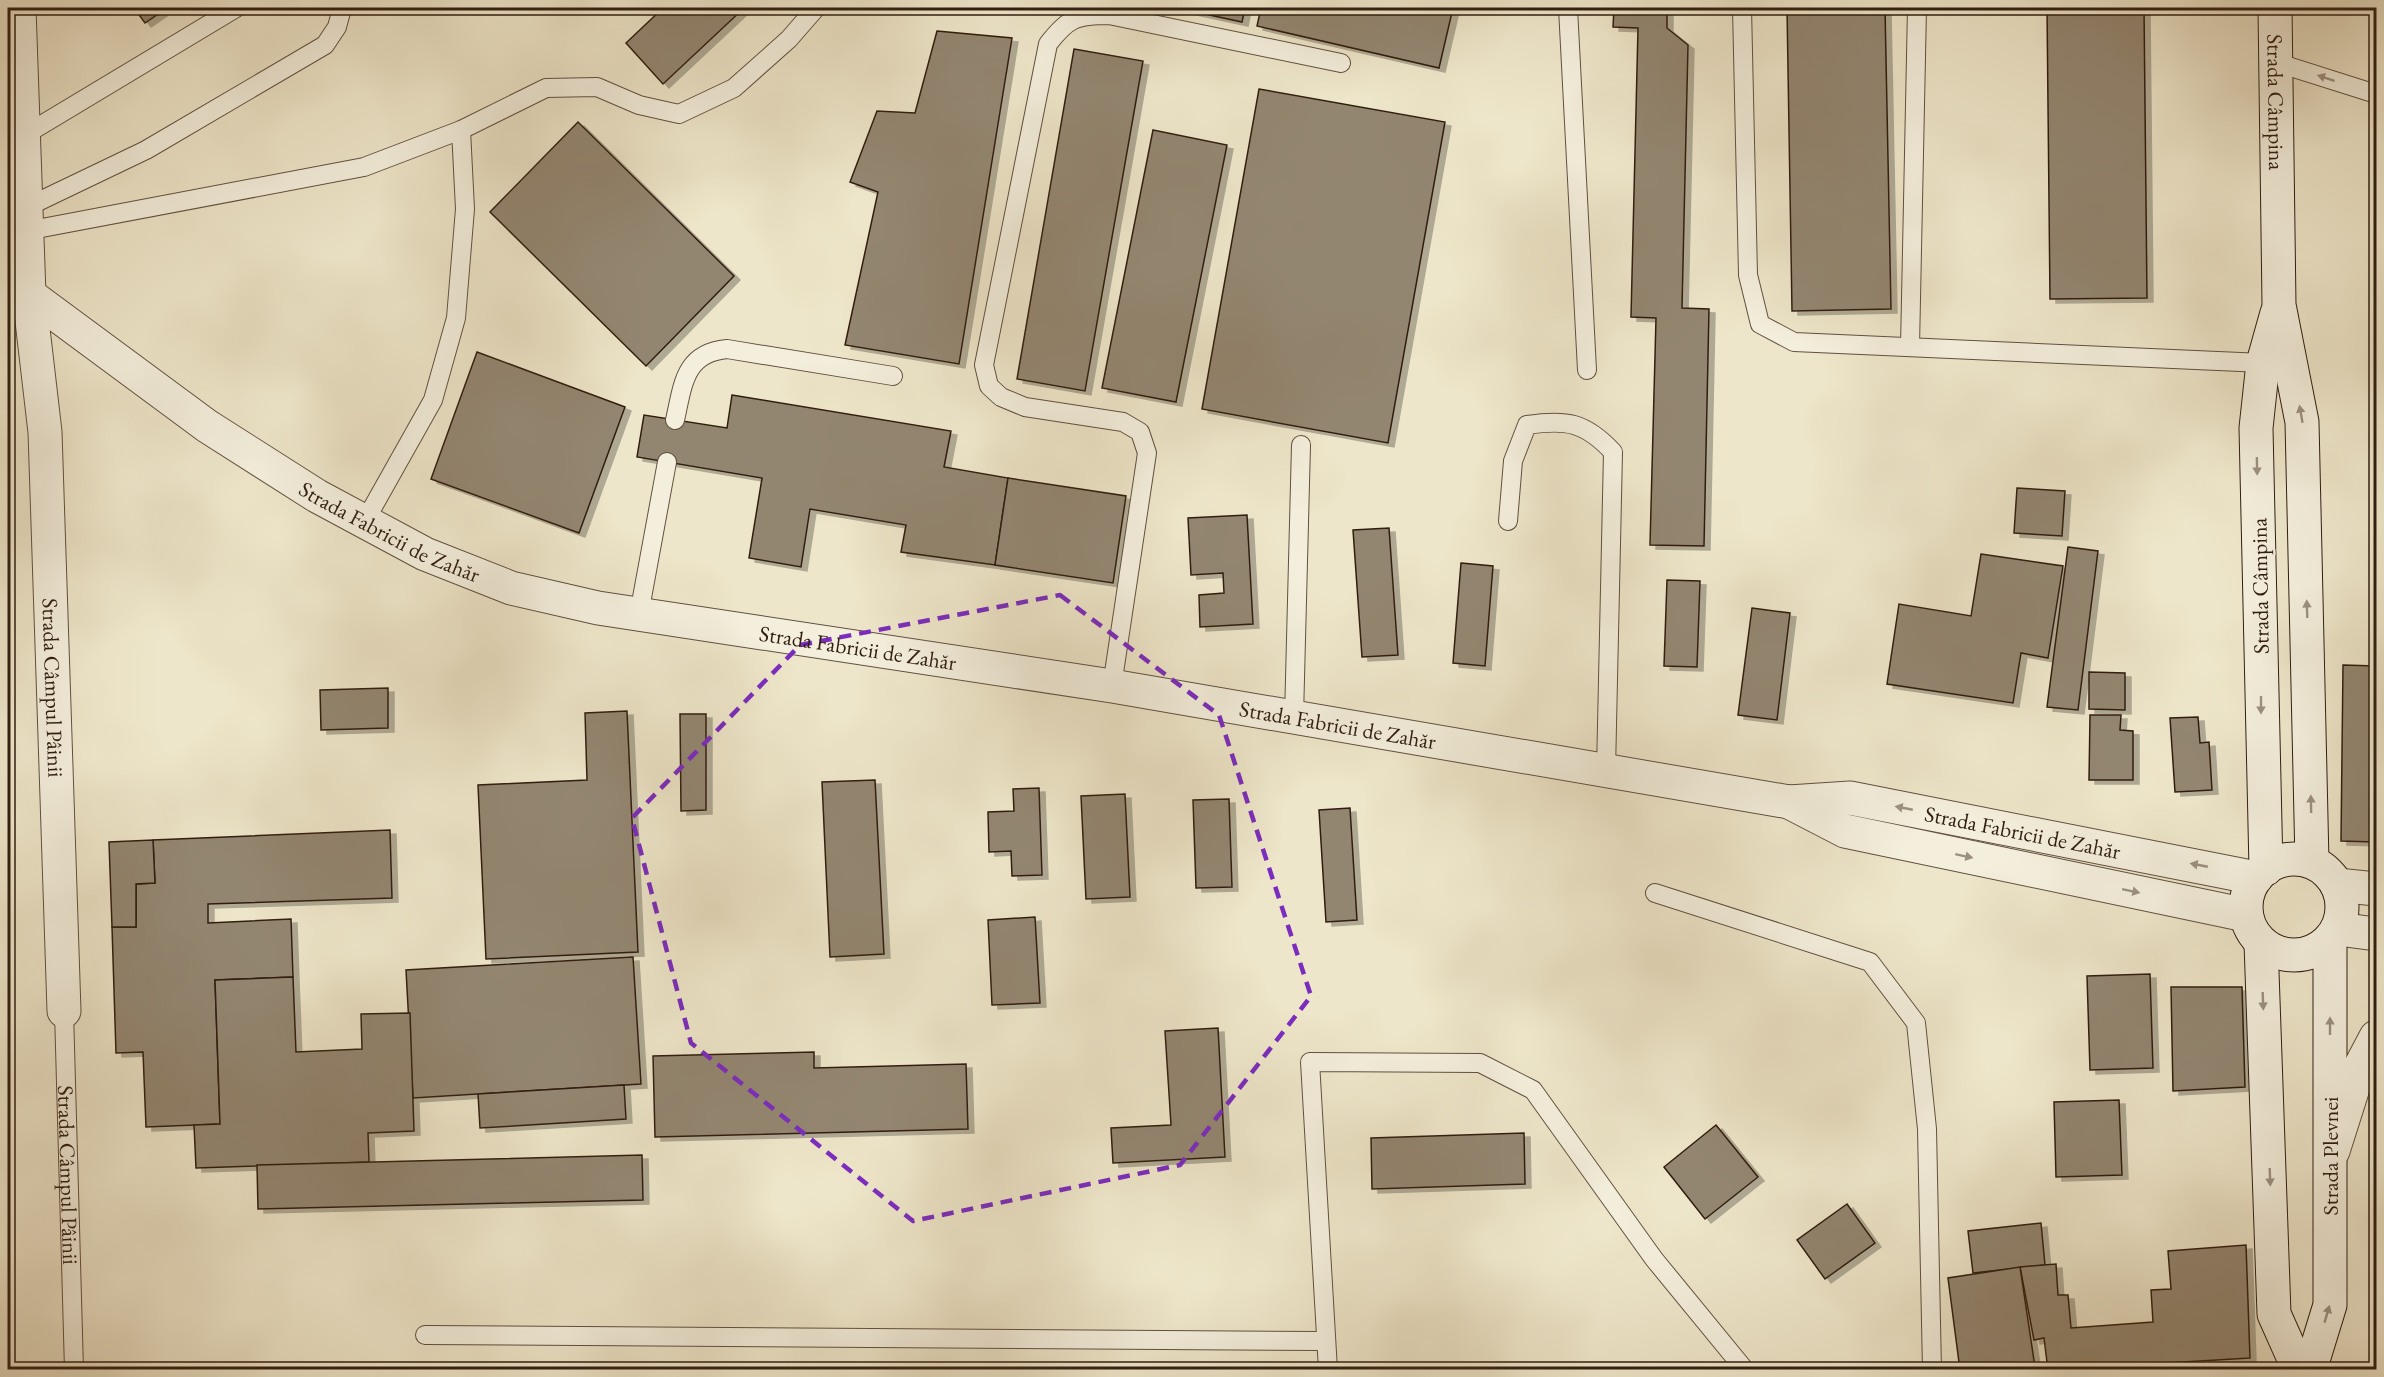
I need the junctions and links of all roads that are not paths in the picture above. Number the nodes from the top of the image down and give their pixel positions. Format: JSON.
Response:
{"nodes":[{"id":1,"x":19,"y":8,"type":"edge"},
{"id":2,"x":236,"y":8,"type":"edge"},
{"id":3,"x":339,"y":8,"type":"edge"},
{"id":4,"x":816,"y":8,"type":"edge"},
{"id":5,"x":1568,"y":8,"type":"edge"},
{"id":6,"x":1742,"y":8,"type":"edge"},
{"id":7,"x":1917,"y":8,"type":"edge"},
{"id":8,"x":2275,"y":8,"type":"edge"},
{"id":9,"x":2275,"y":62,"type":"junction"},
{"id":10,"x":1341,"y":63,"type":"dead end"},
{"id":11,"x":2376,"y":94,"type":"edge"},
{"id":12,"x":461,"y":130,"type":"junction"},
{"id":13,"x":23,"y":136,"type":"junction"},
{"id":14,"x":26,"y":220,"type":"junction"},
{"id":15,"x":18,"y":287,"type":"edge"},
{"id":16,"x":2279,"y":305,"type":"junction"},
{"id":17,"x":1910,"y":347,"type":"junction"},
{"id":18,"x":2263,"y":363,"type":"junction"},
{"id":19,"x":1587,"y":370,"type":"dead end"},
{"id":20,"x":893,"y":376,"type":"dead end"},
{"id":21,"x":675,"y":420,"type":"dead end"},
{"id":22,"x":1301,"y":445,"type":"dead end"},
{"id":23,"x":667,"y":462,"type":"dead end"},
{"id":24,"x":364,"y":522,"type":"junction"},
{"id":25,"x":1508,"y":522,"type":"dead end"},
{"id":26,"x":639,"y":614,"type":"junction"},
{"id":27,"x":1112,"y":686,"type":"junction"},
{"id":28,"x":1293,"y":717,"type":"junction"},
{"id":29,"x":1606,"y":771,"type":"junction"},
{"id":30,"x":1789,"y":802,"type":"junction"},
{"id":31,"x":2312,"y":862,"type":"junction"},
{"id":32,"x":2261,"y":873,"type":"junction"},
{"id":33,"x":2337,"y":885,"type":"junction"},
{"id":34,"x":2376,"y":889,"type":"edge"},
{"id":35,"x":1655,"y":893,"type":"dead end"},
{"id":36,"x":2253,"y":929,"type":"junction"},
{"id":37,"x":2334,"y":934,"type":"junction"},
{"id":38,"x":2376,"y":934,"type":"edge"},
{"id":39,"x":64,"y":1011,"type":"joint"},
{"id":40,"x":2376,"y":1037,"type":"edge"},
{"id":41,"x":2330,"y":1161,"type":"junction"},
{"id":42,"x":425,"y":1335,"type":"dead end"},
{"id":43,"x":1324,"y":1341,"type":"junction"},
{"id":44,"x":74,"y":1370,"type":"edge"},
{"id":45,"x":1328,"y":1370,"type":"edge"},
{"id":46,"x":1745,"y":1370,"type":"edge"},
{"id":47,"x":1932,"y":1370,"type":"edge"},
{"id":48,"x":2299,"y":1370,"type":"edge"},
{"id":49,"x":2310,"y":1370,"type":"edge"}],
"edges":[{"from":1,"to":13,"type":"street","name":"Strada Câmpul Pâinii"},
{"from":2,"to":13,"type":"lane"},
{"from":3,"to":14,"type":"lane"},
{"from":4,"to":12,"type":"lane"},
{"from":5,"to":19,"type":"lane"},
{"from":6,"to":17,"type":"lane"},
{"from":7,"to":17,"type":"lane"},
{"from":8,"to":9,"type":"street","name":"Strada Câmpina"},
{"from":11,"to":9,"type":"lane","one_way":true},
{"from":9,"to":16,"type":"street","name":"Strada Câmpina"},
{"from":10,"to":27,"type":"lane"},
{"from":12,"to":14,"type":"lane"},
{"from":12,"to":24,"type":"lane"},
{"from":13,"to":14,"type":"street","name":"Strada Câmpul Pâinii"},
{"from":14,"to":15,"type":"street","name":"Strada Câmpul Pâinii"},
{"from":15,"to":24,"type":"street","name":"Strada Fabricii de Zahăr"},
{"from":15,"to":39,"type":"street","name":"Strada Câmpul Pâinii"},
{"from":16,"to":18,"type":"street","name":"Strada Câmpina"},
{"from":31,"to":16,"type":"street","name":"Strada Câmpina","one_way":true},
{"from":17,"to":18,"type":"lane"},
{"from":18,"to":32,"type":"street","name":"Strada Câmpina","one_way":true},
{"from":20,"to":21,"type":"lane"},
{"from":22,"to":28,"type":"lane"},
{"from":23,"to":26,"type":"lane"},
{"from":24,"to":26,"type":"street","name":"Strada Fabricii de Zahăr"},
{"from":25,"to":29,"type":"lane"},
{"from":26,"to":27,"type":"street","name":"Strada Fabricii de Zahăr"},
{"from":27,"to":28,"type":"street","name":"Strada Fabricii de Zahăr"},
{"from":28,"to":29,"type":"street","name":"Strada Fabricii de Zahăr"},
{"from":29,"to":30,"type":"street","name":"Strada Fabricii de Zahăr"},
{"from":32,"to":30,"type":"street","name":"Strada Fabricii de Zahăr","one_way":true},
{"from":30,"to":36,"type":"street","name":"Strada Fabricii de Zahăr","one_way":true},
{"from":31,"to":32,"type":"street"},
{"from":31,"to":33,"type":"street"},
{"from":32,"to":36,"type":"street"},
{"from":33,"to":34,"type":"street"},
{"from":33,"to":37,"type":"street"},
{"from":35,"to":47,"type":"lane"},
{"from":36,"to":37,"type":"street"},
{"from":36,"to":48,"type":"street","one_way":true},
{"from":37,"to":38,"type":"street"},
{"from":41,"to":37,"type":"street","name":"Strada Plevnei","one_way":true},
{"from":39,"to":44,"type":"lane","name":"Strada Câmpul Pâinii"},
{"from":40,"to":41,"type":"street"},
{"from":49,"to":41,"type":"street","name":"Strada Plevnei","one_way":true},
{"from":42,"to":43,"type":"lane"},
{"from":43,"to":45,"type":"lane"},
{"from":43,"to":46,"type":"lane"}]}
